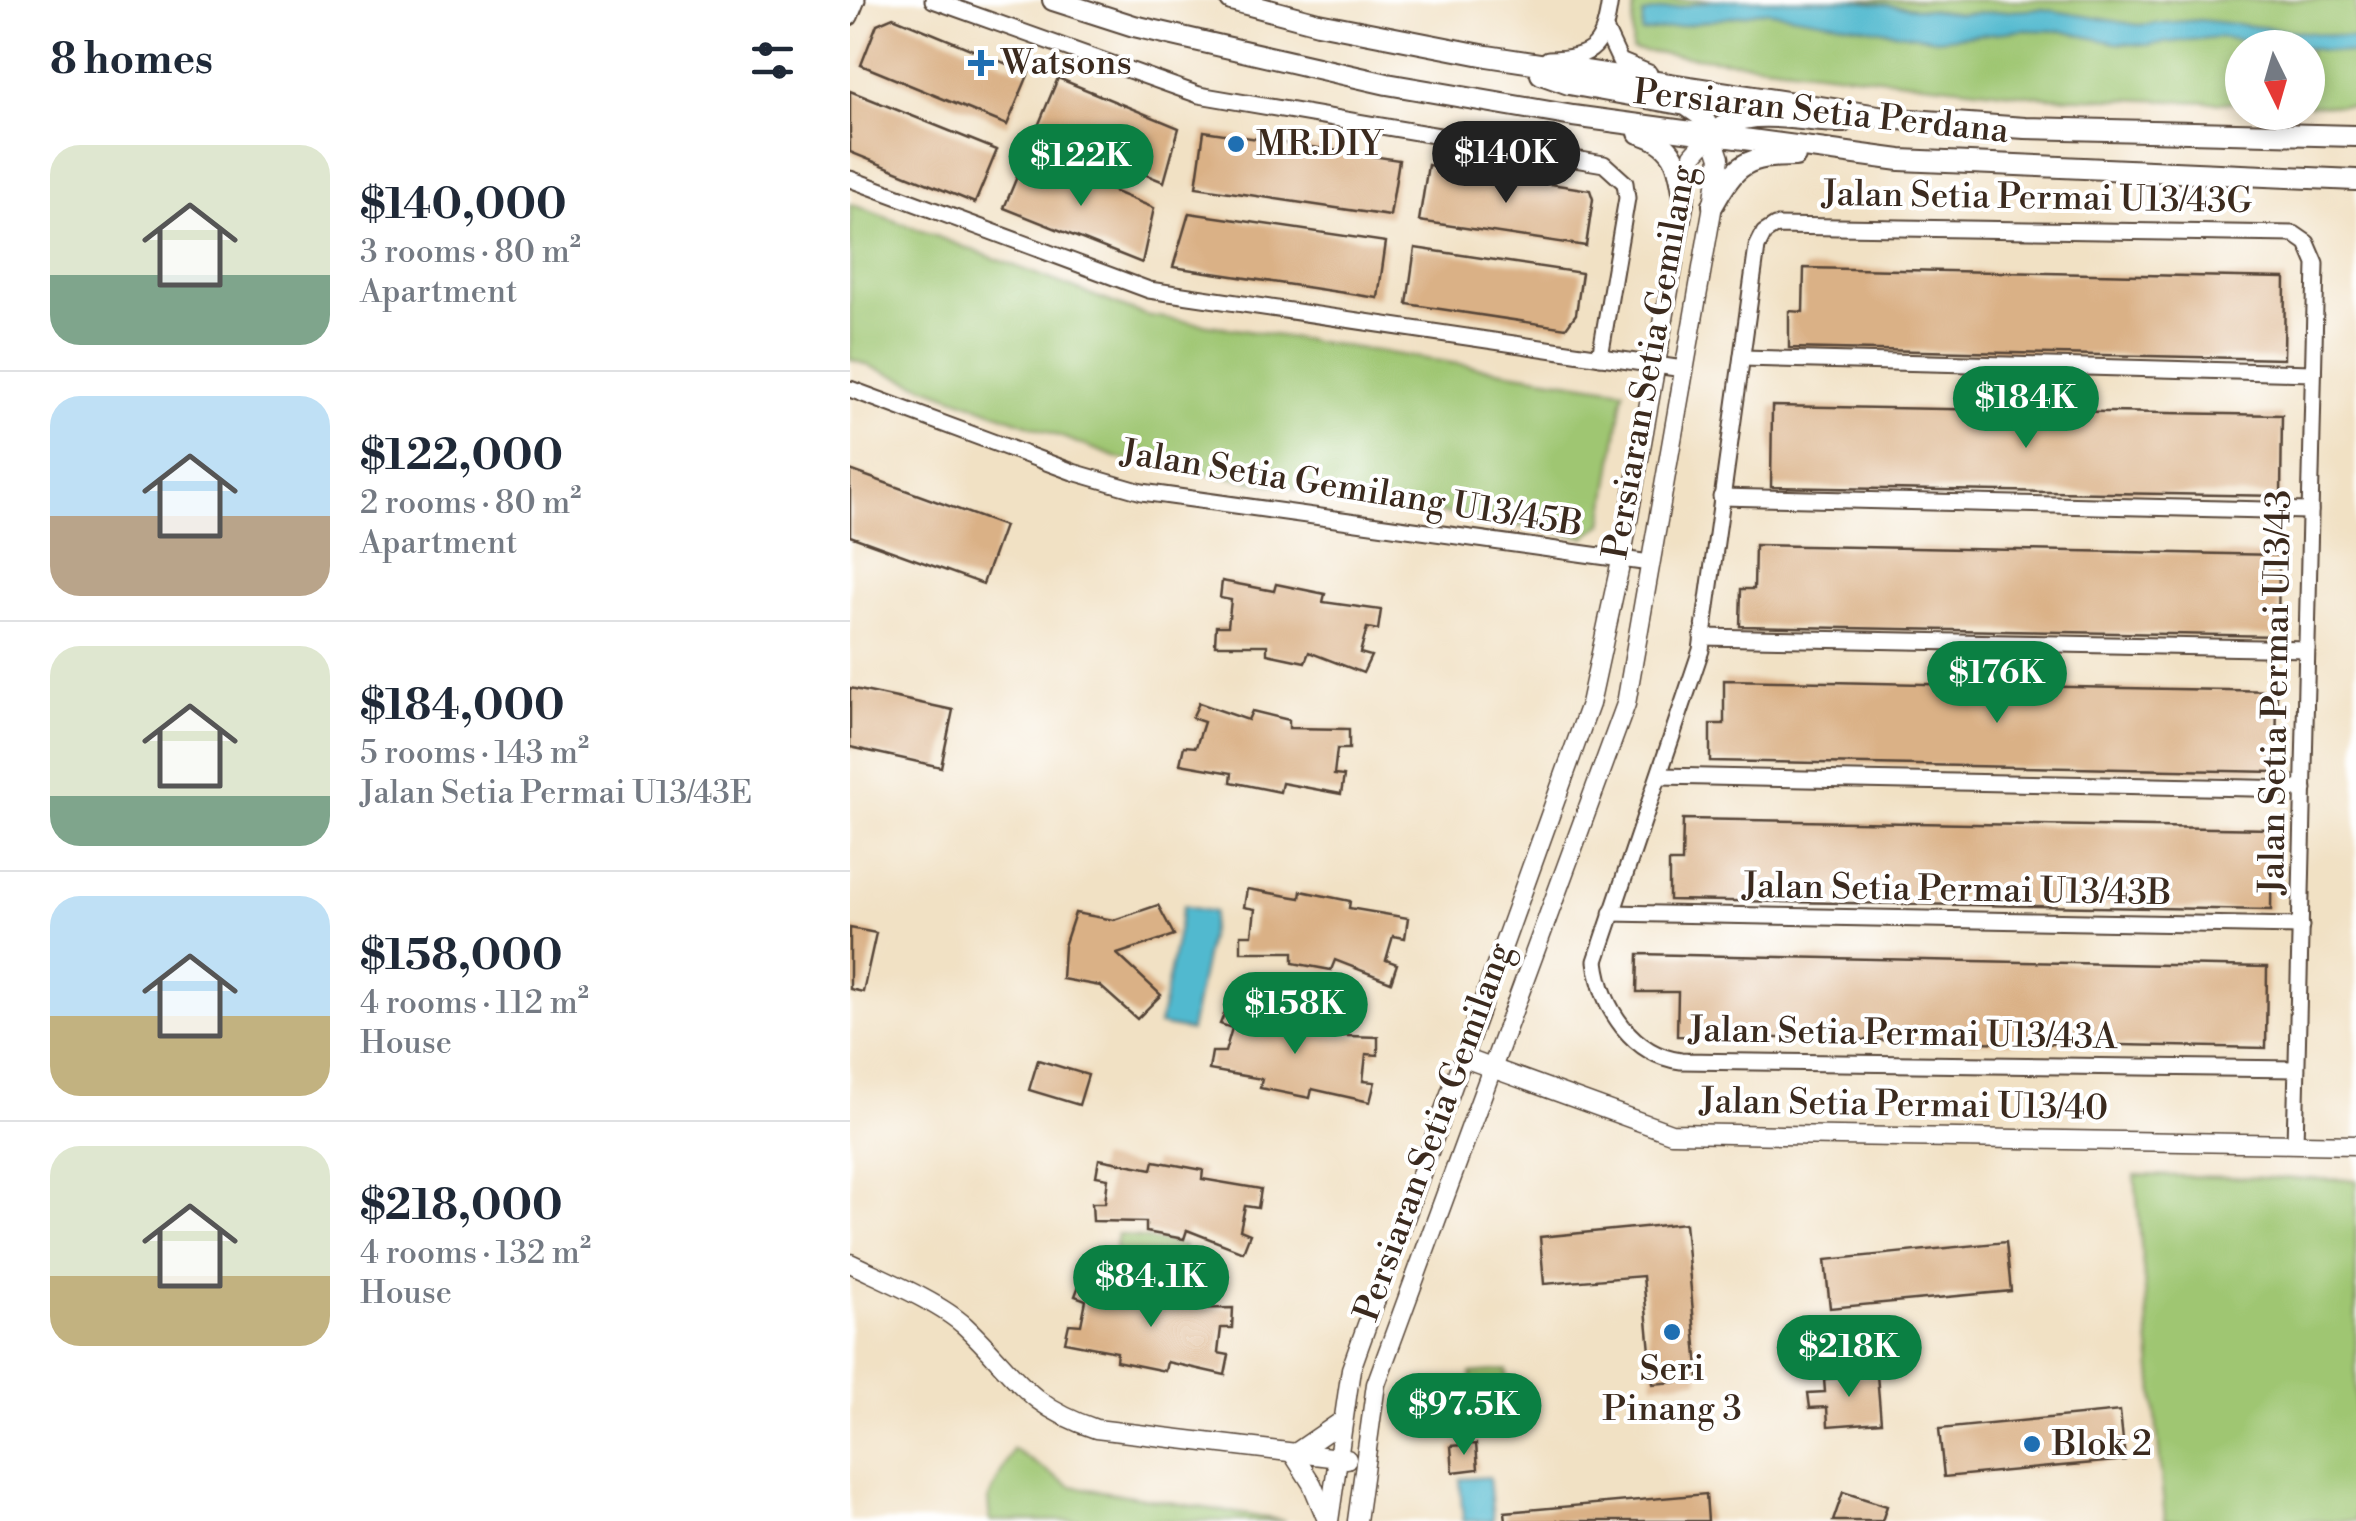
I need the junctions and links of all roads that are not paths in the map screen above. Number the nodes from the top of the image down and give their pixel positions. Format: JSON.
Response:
{"nodes":[{"id":1,"x":857,"y":0,"type":"edge"},
{"id":2,"x":933,"y":0,"type":"edge"},
{"id":3,"x":1053,"y":0,"type":"edge"},
{"id":4,"x":1231,"y":0,"type":"edge"},
{"id":5,"x":1610,"y":0,"type":"edge"},
{"id":6,"x":850,"y":17,"type":"edge"},
{"id":7,"x":1606,"y":31,"type":"junction"},
{"id":8,"x":1487,"y":56,"type":"junction"},
{"id":9,"x":1511,"y":60,"type":"junction"},
{"id":10,"x":1727,"y":94,"type":"junction"},
{"id":11,"x":1573,"y":116,"type":"junction"},
{"id":12,"x":1898,"y":118,"type":"junction"},
{"id":13,"x":2356,"y":127,"type":"edge"},
{"id":14,"x":1712,"y":134,"type":"junction"},
{"id":15,"x":2327,"y":135,"type":"junction"},
{"id":16,"x":2356,"y":136,"type":"edge"},
{"id":17,"x":1862,"y":155,"type":"junction"},
{"id":18,"x":2356,"y":168,"type":"edge"},
{"id":19,"x":2180,"y":175,"type":"junction"},
{"id":20,"x":850,"y":179,"type":"edge"},
{"id":21,"x":2356,"y":180,"type":"edge"},
{"id":22,"x":1684,"y":198,"type":"junction"},
{"id":23,"x":1713,"y":205,"type":"junction"},
{"id":24,"x":1764,"y":233,"type":"joint"},
{"id":25,"x":2307,"y":244,"type":"joint"},
{"id":26,"x":1600,"y":357,"type":"junction"},
{"id":27,"x":1742,"y":358,"type":"junction"},
{"id":28,"x":1654,"y":364,"type":"junction"},
{"id":29,"x":1683,"y":370,"type":"junction"},
{"id":30,"x":2314,"y":373,"type":"junction"},
{"id":31,"x":850,"y":389,"type":"edge"},
{"id":32,"x":1721,"y":497,"type":"junction"},
{"id":33,"x":2310,"y":511,"type":"junction"},
{"id":34,"x":1620,"y":561,"type":"junction"},
{"id":35,"x":1650,"y":562,"type":"junction"},
{"id":36,"x":1702,"y":637,"type":"junction"},
{"id":37,"x":2307,"y":650,"type":"junction"},
{"id":38,"x":1661,"y":776,"type":"junction"},
{"id":39,"x":2304,"y":788,"type":"junction"},
{"id":40,"x":1612,"y":913,"type":"junction"},
{"id":41,"x":2300,"y":926,"type":"junction"},
{"id":42,"x":1464,"y":1058,"type":"junction"},
{"id":43,"x":1492,"y":1068,"type":"junction"},
{"id":44,"x":2297,"y":1070,"type":"junction"},
{"id":45,"x":2295,"y":1144,"type":"junction"},
{"id":46,"x":2356,"y":1145,"type":"edge"},
{"id":47,"x":850,"y":1264,"type":"edge"},
{"id":48,"x":1342,"y":1421,"type":"junction"},
{"id":49,"x":1293,"y":1454,"type":"junction"},
{"id":50,"x":1336,"y":1458,"type":"junction"},
{"id":51,"x":1363,"y":1460,"type":"junction"},
{"id":52,"x":1328,"y":1521,"type":"edge"},
{"id":53,"x":1357,"y":1521,"type":"edge"}],
"edges":[{"from":1,"to":6,"type":"street"},
{"from":2,"to":26,"type":"street"},
{"from":3,"to":11,"type":"main road","name":"Persiaran Setia Perdana"},
{"from":4,"to":8,"type":"main road","name":"Persiaran Setia Perdana"},
{"from":5,"to":7,"type":"street"},
{"from":7,"to":9,"type":"street"},
{"from":7,"to":10,"type":"street"},
{"from":8,"to":9,"type":"main road","name":"Persiaran Setia Perdana"},
{"from":8,"to":14,"type":"main road"},
{"from":9,"to":10,"type":"main road","name":"Persiaran Setia Perdana"},
{"from":10,"to":12,"type":"main road","name":"Persiaran Setia Perdana"},
{"from":11,"to":14,"type":"main road","name":"Persiaran Setia Perdana"},
{"from":11,"to":22,"type":"main road"},
{"from":12,"to":14,"type":"main road"},
{"from":12,"to":15,"type":"main road","name":"Persiaran Setia Perdana"},
{"from":13,"to":15,"type":"main road"},
{"from":14,"to":17,"type":"main road","name":"Persiaran Setia Perdana"},
{"from":14,"to":22,"type":"street","name":"Persiaran Setia Gemilang"},
{"from":14,"to":23,"type":"street","name":"Persiaran Setia Gemilang"},
{"from":15,"to":16,"type":"main road","name":"Persiaran Setia Perdana"},
{"from":17,"to":19,"type":"main road","name":"Persiaran Setia Perdana"},
{"from":17,"to":23,"type":"main road"},
{"from":18,"to":19,"type":"main road"},
{"from":19,"to":21,"type":"main road","name":"Persiaran Setia Perdana"},
{"from":20,"to":26,"type":"street"},
{"from":22,"to":28,"type":"street","name":"Persiaran Setia Gemilang"},
{"from":23,"to":29,"type":"street","name":"Persiaran Setia Gemilang"},
{"from":24,"to":25,"type":"street","name":"Jalan Setia Permai U13/43G"},
{"from":24,"to":27,"type":"street","name":"Jalan Setia Permai U13/43A"},
{"from":25,"to":30,"type":"street","name":"Jalan Setia Permai U13/43"},
{"from":26,"to":28,"type":"street"},
{"from":27,"to":30,"type":"street"},
{"from":27,"to":32,"type":"street","name":"Jalan Setia Permai U13/43A"},
{"from":28,"to":29,"type":"street"},
{"from":28,"to":34,"type":"street","name":"Persiaran Setia Gemilang"},
{"from":29,"to":35,"type":"street","name":"Persiaran Setia Gemilang"},
{"from":30,"to":33,"type":"street","name":"Jalan Setia Permai U13/43"},
{"from":31,"to":34,"type":"street","name":"Jalan Setia Gemilang U13/45B"},
{"from":32,"to":33,"type":"street"},
{"from":32,"to":36,"type":"street","name":"Jalan Setia Permai U13/43A"},
{"from":33,"to":37,"type":"street","name":"Jalan Setia Permai U13/43"},
{"from":34,"to":35,"type":"street","name":"Jalan Setia Gemilang U13/45B"},
{"from":34,"to":42,"type":"street","name":"Persiaran Setia Gemilang"},
{"from":35,"to":43,"type":"street","name":"Persiaran Setia Gemilang"},
{"from":36,"to":37,"type":"street"},
{"from":36,"to":38,"type":"street","name":"Jalan Setia Permai U13/43A"},
{"from":37,"to":39,"type":"street","name":"Jalan Setia Permai U13/43"},
{"from":38,"to":39,"type":"street"},
{"from":38,"to":40,"type":"street","name":"Jalan Setia Permai U13/43A"},
{"from":39,"to":41,"type":"street","name":"Jalan Setia Permai U13/43"},
{"from":40,"to":41,"type":"street","name":"Jalan Setia Permai U13/43B"},
{"from":40,"to":44,"type":"street","name":"Jalan Setia Permai U13/43A"},
{"from":41,"to":44,"type":"street","name":"Jalan Setia Permai U13/43"},
{"from":42,"to":43,"type":"street","name":"Jalan Setia Permai U13/40"},
{"from":42,"to":48,"type":"street","name":"Persiaran Setia Gemilang"},
{"from":43,"to":45,"type":"street","name":"Jalan Setia Permai U13/40"},
{"from":43,"to":51,"type":"street","name":"Persiaran Setia Gemilang"},
{"from":44,"to":45,"type":"street","name":"Jalan Setia Permai U13/43"},
{"from":45,"to":46,"type":"street","name":"Jalan Setia Permai U13/40"},
{"from":47,"to":49,"type":"street"},
{"from":48,"to":49,"type":"street"},
{"from":48,"to":50,"type":"street","name":"Persiaran Setia Gemilang"},
{"from":49,"to":50,"type":"street"},
{"from":49,"to":52,"type":"street"},
{"from":50,"to":51,"type":"street"},
{"from":50,"to":52,"type":"street","name":"Persiaran Setia Gemilang"},
{"from":51,"to":53,"type":"street","name":"Persiaran Setia Gemilang"}]}
